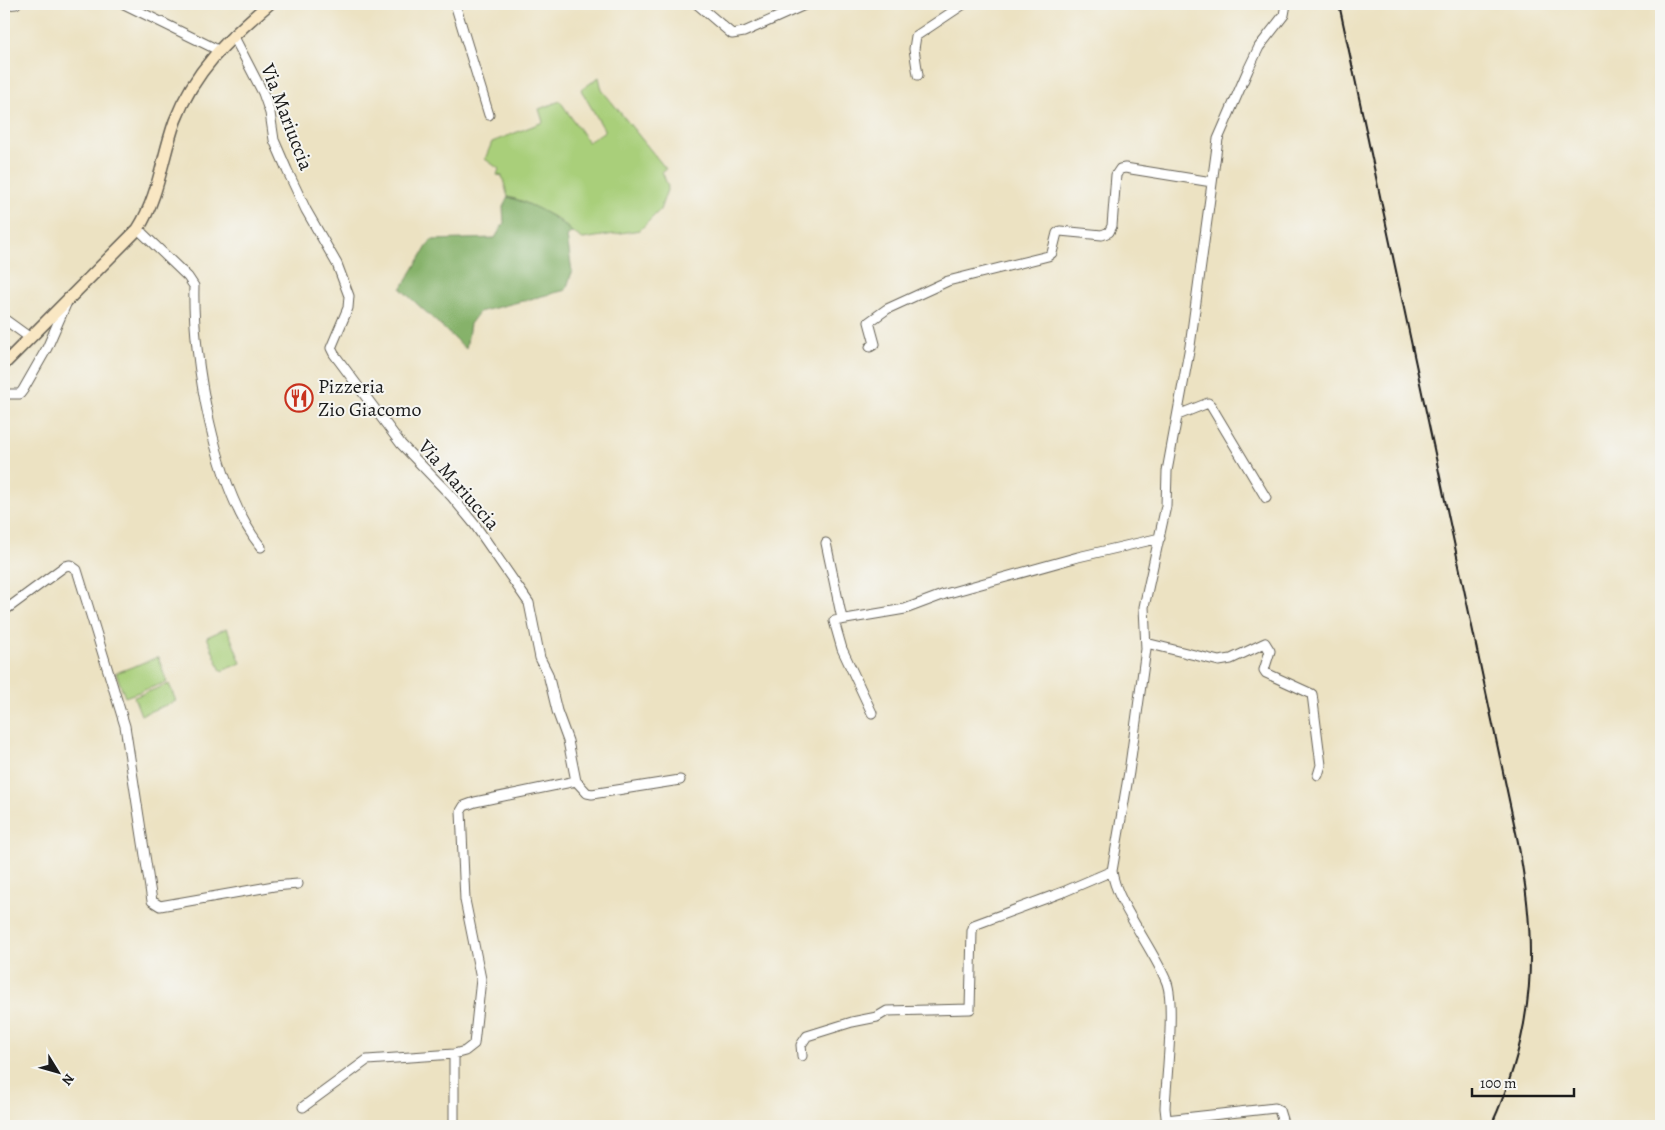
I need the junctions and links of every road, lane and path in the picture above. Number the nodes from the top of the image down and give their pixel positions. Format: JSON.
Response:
{"nodes":[{"id":1,"x":16,"y":4,"type":"edge"},
{"id":2,"x":124,"y":4,"type":"edge"},
{"id":3,"x":269,"y":4,"type":"edge"},
{"id":4,"x":455,"y":4,"type":"edge"},
{"id":5,"x":696,"y":4,"type":"edge"},
{"id":6,"x":807,"y":4,"type":"edge"},
{"id":7,"x":964,"y":4,"type":"edge"},
{"id":8,"x":1286,"y":4,"type":"edge"},
{"id":9,"x":4,"y":5,"type":"edge"},
{"id":10,"x":233,"y":35,"type":"junction"},
{"id":11,"x":218,"y":50,"type":"junction"},
{"id":12,"x":918,"y":75,"type":"dead end"},
{"id":13,"x":489,"y":115,"type":"dead end"},
{"id":14,"x":1212,"y":182,"type":"junction"},
{"id":15,"x":138,"y":229,"type":"junction"},
{"id":16,"x":68,"y":300,"type":"junction"},
{"id":17,"x":4,"y":319,"type":"edge"},
{"id":18,"x":29,"y":338,"type":"junction"},
{"id":19,"x":870,"y":347,"type":"dead end"},
{"id":20,"x":4,"y":364,"type":"edge"},
{"id":21,"x":4,"y":394,"type":"edge"},
{"id":22,"x":1178,"y":416,"type":"junction"},
{"id":23,"x":1266,"y":498,"type":"dead end"},
{"id":24,"x":1160,"y":538,"type":"junction"},
{"id":25,"x":826,"y":543,"type":"dead end"},
{"id":26,"x":261,"y":547,"type":"dead end"},
{"id":27,"x":4,"y":611,"type":"edge"},
{"id":28,"x":842,"y":619,"type":"junction"},
{"id":29,"x":1146,"y":642,"type":"junction"},
{"id":30,"x":872,"y":713,"type":"dead end"},
{"id":31,"x":1318,"y":775,"type":"dead end"},
{"id":32,"x":680,"y":780,"type":"dead end"},
{"id":33,"x":576,"y":781,"type":"junction"},
{"id":34,"x":1112,"y":871,"type":"junction"},
{"id":35,"x":298,"y":884,"type":"dead end"},
{"id":36,"x":454,"y":1054,"type":"junction"},
{"id":37,"x":802,"y":1056,"type":"dead end"},
{"id":38,"x":303,"y":1107,"type":"dead end"},
{"id":39,"x":1166,"y":1123,"type":"edge"},
{"id":40,"x":454,"y":1126,"type":"edge"},
{"id":41,"x":1284,"y":1126,"type":"edge"}],
"edges":[{"from":1,"to":9,"type":"street"},
{"from":2,"to":11,"type":"street"},
{"from":3,"to":10,"type":"main road"},
{"from":4,"to":13,"type":"street"},
{"from":5,"to":6,"type":"street"},
{"from":7,"to":12,"type":"street"},
{"from":8,"to":14,"type":"street"},
{"from":10,"to":11,"type":"main road"},
{"from":10,"to":33,"type":"street","name":"Via Mariuccia"},
{"from":11,"to":15,"type":"main road"},
{"from":14,"to":19,"type":"street"},
{"from":14,"to":22,"type":"street"},
{"from":15,"to":16,"type":"main road"},
{"from":15,"to":26,"type":"street"},
{"from":16,"to":18,"type":"main road"},
{"from":16,"to":21,"type":"street"},
{"from":17,"to":18,"type":"street"},
{"from":18,"to":20,"type":"main road"},
{"from":22,"to":23,"type":"street"},
{"from":22,"to":24,"type":"street"},
{"from":24,"to":28,"type":"street"},
{"from":24,"to":29,"type":"street"},
{"from":25,"to":28,"type":"street"},
{"from":27,"to":35,"type":"street"},
{"from":28,"to":30,"type":"street"},
{"from":29,"to":31,"type":"street"},
{"from":29,"to":34,"type":"street"},
{"from":32,"to":33,"type":"street"},
{"from":33,"to":36,"type":"street"},
{"from":34,"to":37,"type":"street"},
{"from":34,"to":39,"type":"street"},
{"from":36,"to":38,"type":"street"},
{"from":36,"to":40,"type":"street"},
{"from":39,"to":41,"type":"street"}]}
